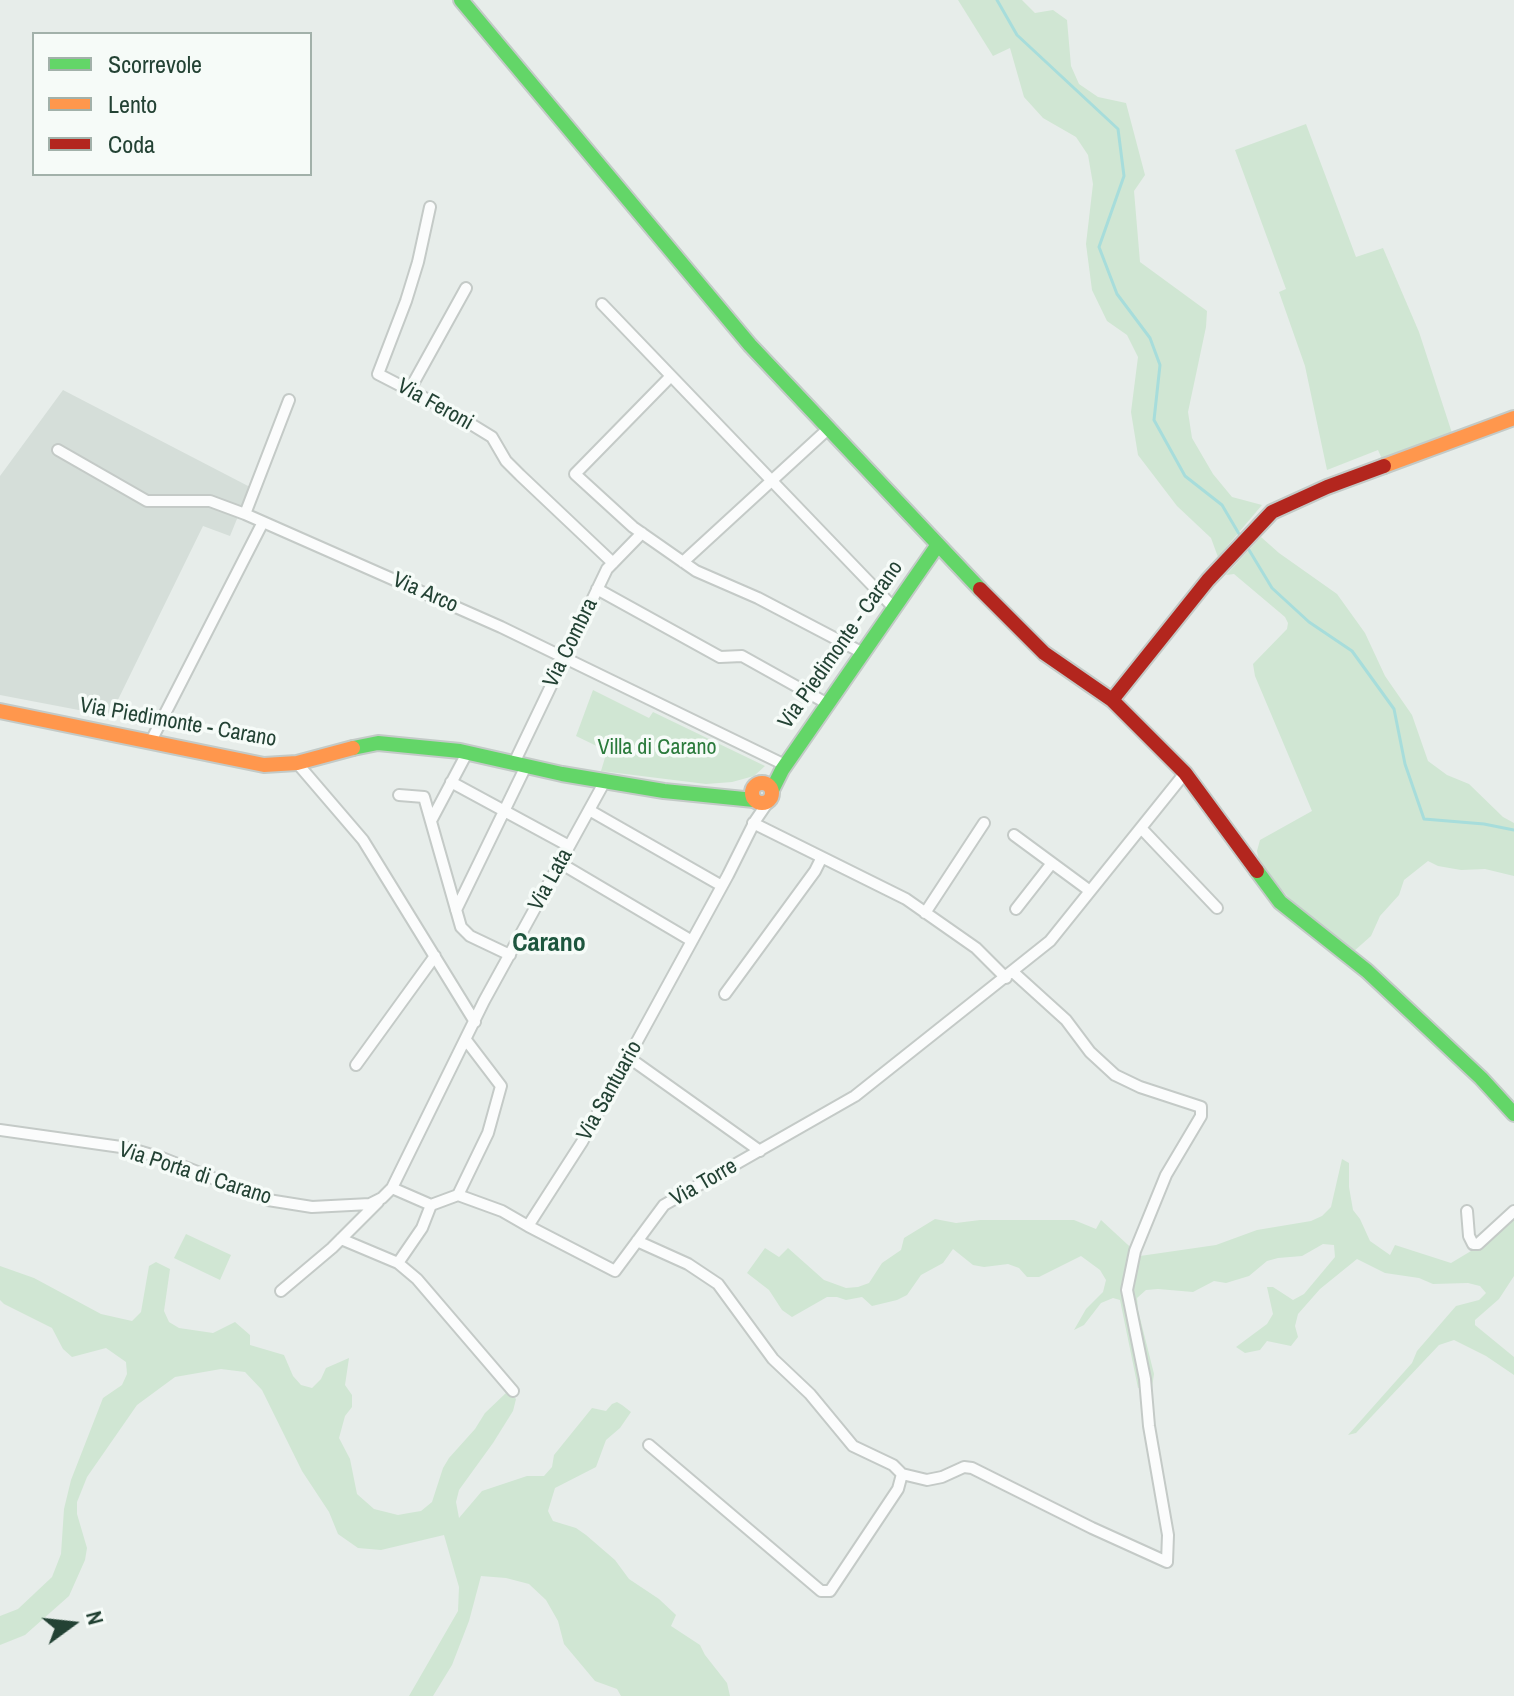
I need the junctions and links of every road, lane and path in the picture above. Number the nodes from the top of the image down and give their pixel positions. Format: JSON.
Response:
{"nodes":[{"id":1,"x":461,"y":0,"type":"edge"},
{"id":2,"x":430,"y":207,"type":"dead end"},
{"id":3,"x":466,"y":288,"type":"dead end"},
{"id":4,"x":602,"y":304,"type":"dead end"},
{"id":5,"x":671,"y":376,"type":"junction"},
{"id":6,"x":409,"y":391,"type":"junction"},
{"id":7,"x":289,"y":400,"type":"dead end"},
{"id":8,"x":1514,"y":418,"type":"edge"},
{"id":9,"x":828,"y":429,"type":"junction"},
{"id":10,"x":58,"y":450,"type":"dead end"},
{"id":11,"x":773,"y":482,"type":"junction"},
{"id":12,"x":245,"y":514,"type":"junction"},
{"id":13,"x":263,"y":522,"type":"junction"},
{"id":14,"x":642,"y":533,"type":"junction"},
{"id":15,"x":937,"y":546,"type":"junction"},
{"id":16,"x":683,"y":562,"type":"junction"},
{"id":17,"x":613,"y":563,"type":"junction"},
{"id":18,"x":597,"y":589,"type":"junction"},
{"id":19,"x":894,"y":608,"type":"junction"},
{"id":20,"x":863,"y":653,"type":"junction"},
{"id":21,"x":564,"y":660,"type":"junction"},
{"id":22,"x":1112,"y":700,"type":"junction"},
{"id":23,"x":828,"y":704,"type":"junction"},
{"id":24,"x":0,"y":711,"type":"edge"},
{"id":25,"x":151,"y":741,"type":"junction"},
{"id":26,"x":467,"y":753,"type":"junction"},
{"id":27,"x":297,"y":763,"type":"junction"},
{"id":28,"x":520,"y":764,"type":"junction"},
{"id":29,"x":783,"y":767,"type":"junction"},
{"id":30,"x":1185,"y":773,"type":"junction"},
{"id":31,"x":605,"y":781,"type":"junction"},
{"id":32,"x":451,"y":782,"type":"junction"},
{"id":33,"x":762,"y":794,"type":"junction"},
{"id":34,"x":399,"y":795,"type":"dead end"},
{"id":35,"x":589,"y":810,"type":"junction"},
{"id":36,"x":504,"y":812,"type":"junction"},
{"id":37,"x":432,"y":819,"type":"junction"},
{"id":38,"x":754,"y":822,"type":"junction"},
{"id":39,"x":984,"y":823,"type":"dead end"},
{"id":40,"x":1141,"y":828,"type":"junction"},
{"id":41,"x":1014,"y":835,"type":"dead end"},
{"id":42,"x":569,"y":846,"type":"junction"},
{"id":43,"x":821,"y":859,"type":"junction"},
{"id":44,"x":560,"y":863,"type":"junction"},
{"id":45,"x":1052,"y":863,"type":"junction"},
{"id":46,"x":722,"y":886,"type":"junction"},
{"id":47,"x":1090,"y":891,"type":"junction"},
{"id":48,"x":1217,"y":908,"type":"dead end"},
{"id":49,"x":1016,"y":909,"type":"dead end"},
{"id":50,"x":456,"y":910,"type":"junction"},
{"id":51,"x":925,"y":913,"type":"junction"},
{"id":52,"x":692,"y":941,"type":"junction"},
{"id":53,"x":510,"y":955,"type":"junction"},
{"id":54,"x":435,"y":956,"type":"junction"},
{"id":55,"x":1010,"y":975,"type":"junction"},
{"id":56,"x":725,"y":994,"type":"dead end"},
{"id":57,"x":475,"y":1022,"type":"junction"},
{"id":58,"x":466,"y":1040,"type":"junction"},
{"id":59,"x":628,"y":1057,"type":"junction"},
{"id":60,"x":356,"y":1065,"type":"dead end"},
{"id":61,"x":1514,"y":1114,"type":"edge"},
{"id":62,"x":0,"y":1130,"type":"edge"},
{"id":63,"x":760,"y":1151,"type":"junction"},
{"id":64,"x":392,"y":1188,"type":"junction"},
{"id":65,"x":458,"y":1195,"type":"junction"},
{"id":66,"x":382,"y":1198,"type":"junction"},
{"id":67,"x":431,"y":1205,"type":"junction"},
{"id":68,"x":1467,"y":1211,"type":"dead end"},
{"id":69,"x":1514,"y":1211,"type":"edge"},
{"id":70,"x":528,"y":1226,"type":"junction"},
{"id":71,"x":341,"y":1239,"type":"junction"},
{"id":72,"x":637,"y":1241,"type":"junction"},
{"id":73,"x":398,"y":1263,"type":"junction"},
{"id":74,"x":281,"y":1291,"type":"dead end"},
{"id":75,"x":513,"y":1391,"type":"dead end"},
{"id":76,"x":649,"y":1445,"type":"dead end"},
{"id":77,"x":902,"y":1474,"type":"junction"}],
"edges":[{"from":1,"to":9,"type":"street"},
{"from":2,"to":6,"type":"street","name":"Via Feroni"},
{"from":3,"to":6,"type":"street"},
{"from":4,"to":5,"type":"street"},
{"from":5,"to":11,"type":"street"},
{"from":5,"to":14,"type":"street"},
{"from":6,"to":17,"type":"street","name":"Via Feroni"},
{"from":7,"to":12,"type":"street"},
{"from":8,"to":22,"type":"street"},
{"from":9,"to":11,"type":"street"},
{"from":9,"to":15,"type":"street"},
{"from":10,"to":12,"type":"street","name":"Via Arco"},
{"from":11,"to":16,"type":"street"},
{"from":11,"to":19,"type":"street"},
{"from":12,"to":13,"type":"street","name":"Via Arco"},
{"from":13,"to":21,"type":"street","name":"Via Arco"},
{"from":13,"to":25,"type":"street"},
{"from":14,"to":16,"type":"street"},
{"from":14,"to":17,"type":"street","name":"Via Combra"},
{"from":15,"to":19,"type":"street","name":"Via Piedimonte - Carano"},
{"from":15,"to":22,"type":"street"},
{"from":16,"to":20,"type":"street"},
{"from":17,"to":18,"type":"street","name":"Via Combra"},
{"from":18,"to":21,"type":"street","name":"Via Combra"},
{"from":18,"to":23,"type":"street"},
{"from":19,"to":20,"type":"street","name":"Via Piedimonte - Carano"},
{"from":20,"to":23,"type":"street","name":"Via Piedimonte - Carano"},
{"from":21,"to":28,"type":"street","name":"Via Combra"},
{"from":21,"to":29,"type":"street","name":"Via Arco"},
{"from":22,"to":30,"type":"street"},
{"from":23,"to":29,"type":"street","name":"Via Piedimonte - Carano"},
{"from":24,"to":25,"type":"street","name":"Via Piedimonte - Carano"},
{"from":25,"to":27,"type":"street","name":"Via Piedimonte - Carano"},
{"from":26,"to":27,"type":"street","name":"Via Piedimonte - Carano"},
{"from":26,"to":28,"type":"street","name":"Via Piedimonte - Carano"},
{"from":26,"to":32,"type":"street"},
{"from":27,"to":54,"type":"street"},
{"from":28,"to":31,"type":"street","name":"Via Piedimonte - Carano"},
{"from":28,"to":36,"type":"street","name":"Via Combra"},
{"from":29,"to":33,"type":"street","name":"Via Piedimonte - Carano"},
{"from":30,"to":40,"type":"street"},
{"from":30,"to":61,"type":"street"},
{"from":31,"to":33,"type":"street","name":"Via Piedimonte - Carano"},
{"from":31,"to":35,"type":"street","name":"Via Lata"},
{"from":32,"to":36,"type":"street"},
{"from":32,"to":37,"type":"street"},
{"from":33,"to":38,"type":"street","name":"Via Santuario"},
{"from":34,"to":37,"type":"street"},
{"from":35,"to":42,"type":"street","name":"Via Lata"},
{"from":35,"to":46,"type":"street"},
{"from":36,"to":42,"type":"street"},
{"from":36,"to":50,"type":"street","name":"Via Combra"},
{"from":37,"to":50,"type":"street"},
{"from":38,"to":43,"type":"street"},
{"from":38,"to":46,"type":"street","name":"Via Santuario"},
{"from":39,"to":51,"type":"street"},
{"from":40,"to":47,"type":"street"},
{"from":40,"to":48,"type":"street"},
{"from":41,"to":45,"type":"street"},
{"from":42,"to":44,"type":"street","name":"Via Lata"},
{"from":43,"to":51,"type":"street"},
{"from":43,"to":56,"type":"street"},
{"from":44,"to":52,"type":"street"},
{"from":44,"to":53,"type":"street","name":"Via Lata"},
{"from":45,"to":47,"type":"street"},
{"from":45,"to":49,"type":"street"},
{"from":46,"to":52,"type":"street","name":"Via Santuario"},
{"from":47,"to":55,"type":"street"},
{"from":50,"to":53,"type":"street"},
{"from":51,"to":55,"type":"street"},
{"from":52,"to":59,"type":"street","name":"Via Santuario"},
{"from":53,"to":57,"type":"street","name":"Via Lata"},
{"from":54,"to":57,"type":"street"},
{"from":54,"to":60,"type":"street"},
{"from":55,"to":63,"type":"street"},
{"from":55,"to":77,"type":"street"},
{"from":57,"to":58,"type":"street"},
{"from":58,"to":64,"type":"street"},
{"from":58,"to":65,"type":"street"},
{"from":59,"to":63,"type":"street","name":"Via Torre"},
{"from":59,"to":70,"type":"street","name":"Via Santuario"},
{"from":62,"to":66,"type":"street","name":"Via Porta di Carano"},
{"from":63,"to":72,"type":"street","name":"Via Torre"},
{"from":64,"to":66,"type":"street"},
{"from":64,"to":67,"type":"street"},
{"from":65,"to":67,"type":"street"},
{"from":65,"to":70,"type":"street"},
{"from":66,"to":71,"type":"street"},
{"from":67,"to":73,"type":"street"},
{"from":68,"to":69,"type":"street"},
{"from":70,"to":72,"type":"street","name":"Via Torre"},
{"from":71,"to":73,"type":"street"},
{"from":71,"to":74,"type":"street"},
{"from":72,"to":77,"type":"street"},
{"from":73,"to":75,"type":"street"},
{"from":76,"to":77,"type":"street"}]}
